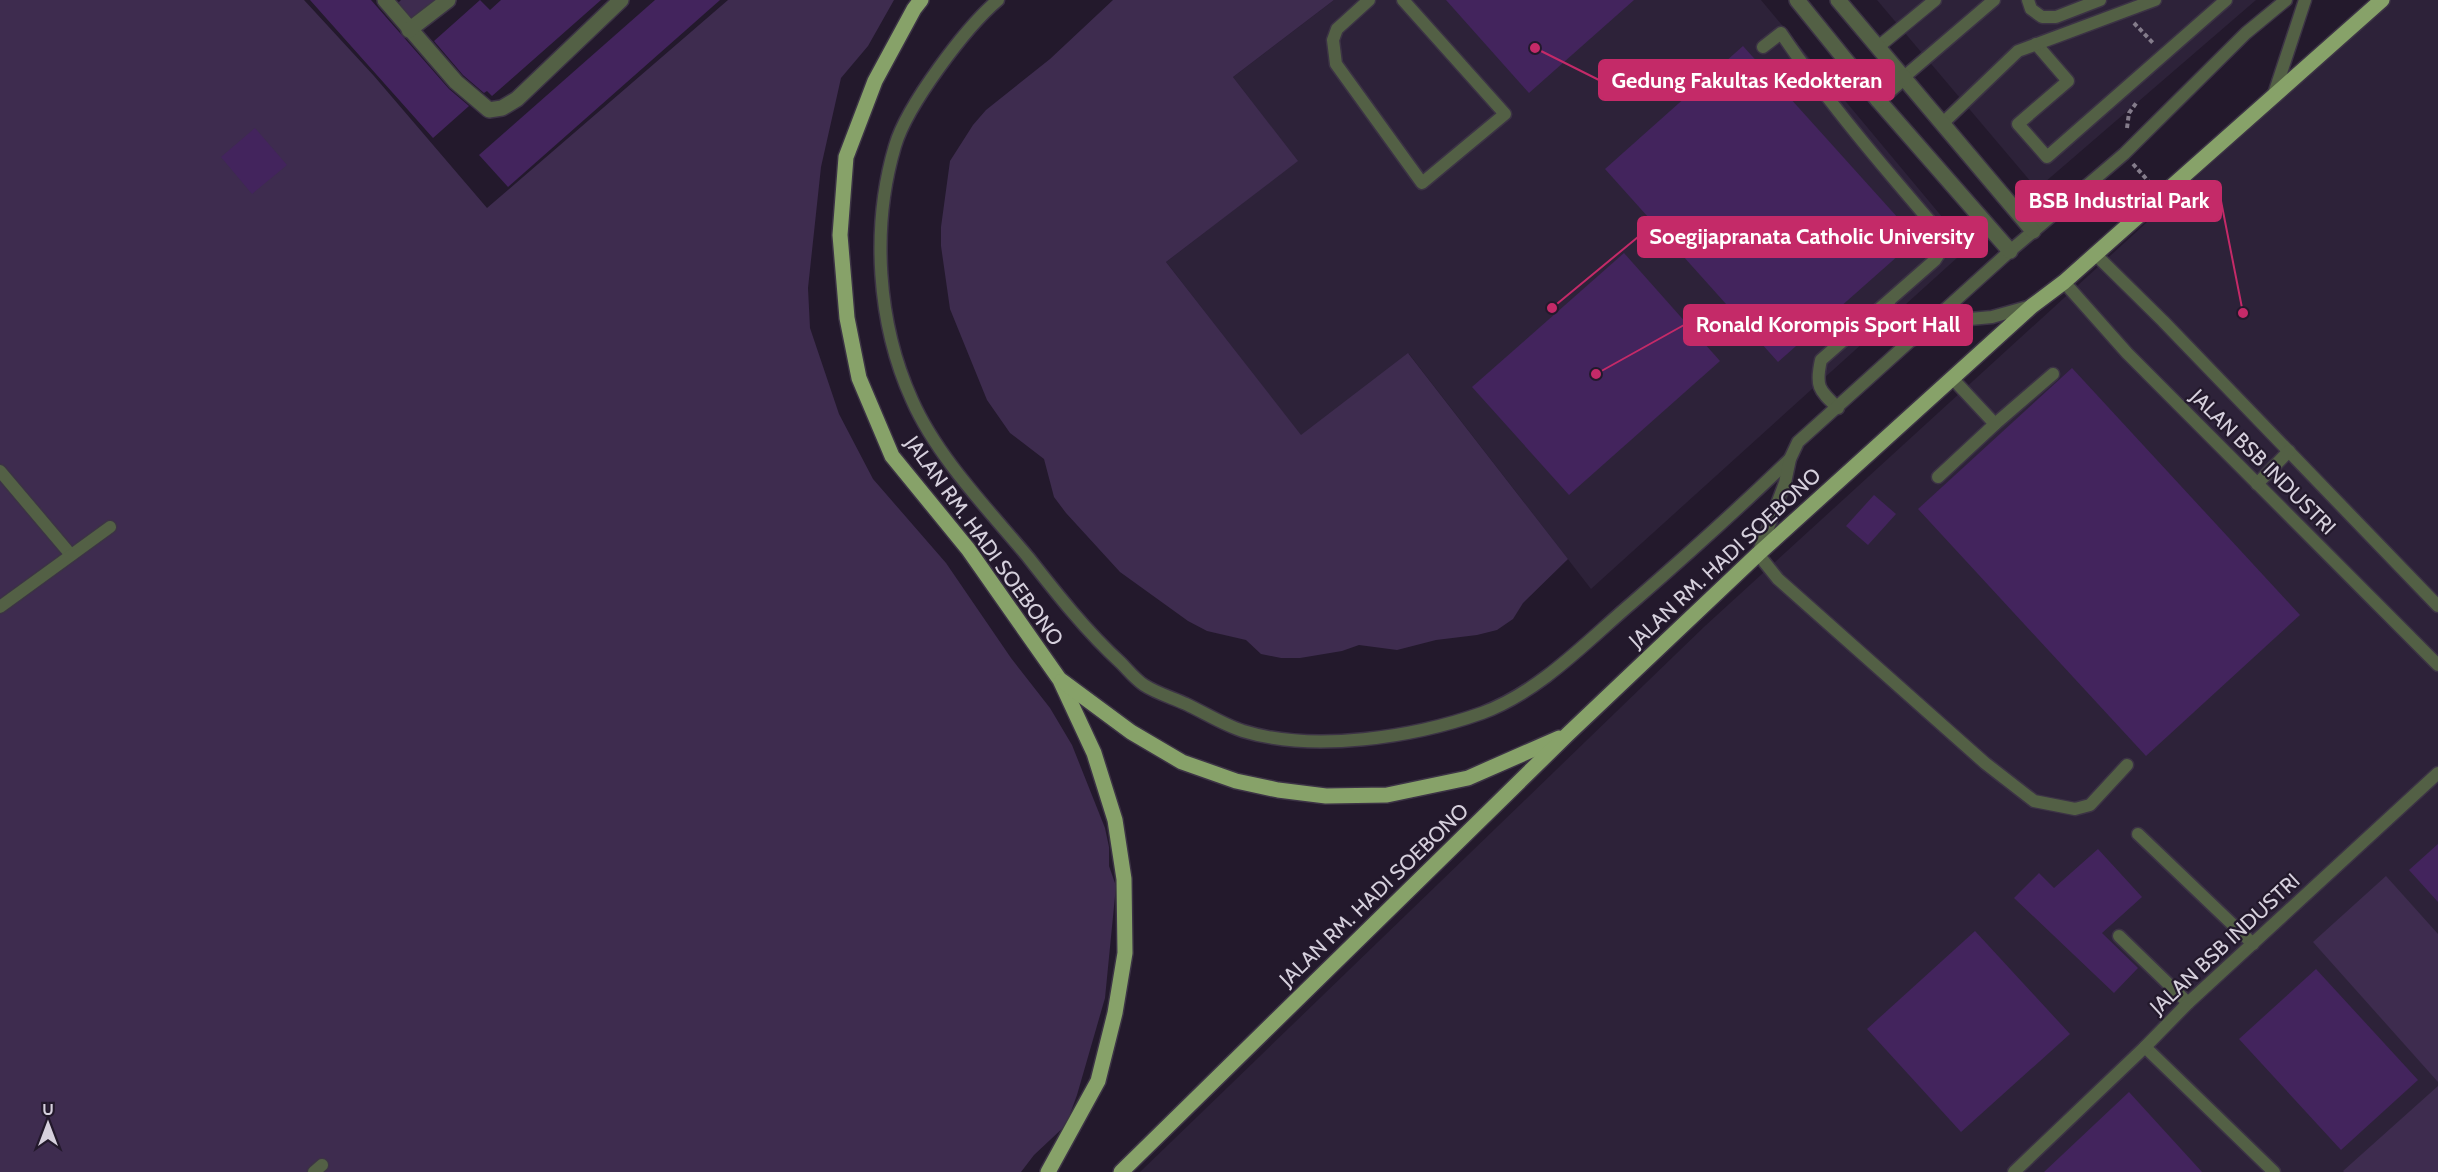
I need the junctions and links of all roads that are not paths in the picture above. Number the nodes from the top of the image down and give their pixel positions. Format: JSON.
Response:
{"nodes":[{"id":1,"x":385,"y":0,"type":"edge"},
{"id":2,"x":448,"y":0,"type":"edge"},
{"id":3,"x":621,"y":0,"type":"edge"},
{"id":4,"x":921,"y":0,"type":"edge"},
{"id":5,"x":998,"y":0,"type":"edge"},
{"id":6,"x":1369,"y":0,"type":"edge"},
{"id":7,"x":1403,"y":0,"type":"edge"},
{"id":8,"x":1797,"y":0,"type":"edge"},
{"id":9,"x":1838,"y":0,"type":"edge"},
{"id":10,"x":1935,"y":0,"type":"edge"},
{"id":11,"x":1994,"y":0,"type":"edge"},
{"id":12,"x":2028,"y":0,"type":"edge"},
{"id":13,"x":2100,"y":0,"type":"edge"},
{"id":14,"x":2154,"y":0,"type":"edge"},
{"id":15,"x":2226,"y":0,"type":"edge"},
{"id":16,"x":2286,"y":0,"type":"edge"},
{"id":17,"x":2305,"y":0,"type":"edge"},
{"id":18,"x":2382,"y":0,"type":"edge"},
{"id":19,"x":409,"y":30,"type":"junction"},
{"id":20,"x":2036,"y":44,"type":"junction"},
{"id":21,"x":1763,"y":47,"type":"dead end"},
{"id":22,"x":1878,"y":47,"type":"junction"},
{"id":23,"x":1904,"y":77,"type":"junction"},
{"id":24,"x":2274,"y":94,"type":"junction"},
{"id":25,"x":1878,"y":100,"type":"junction"},
{"id":26,"x":1944,"y":122,"type":"junction"},
{"id":27,"x":2033,"y":231,"type":"junction"},
{"id":28,"x":2010,"y":251,"type":"junction"},
{"id":29,"x":2095,"y":254,"type":"junction"},
{"id":30,"x":2064,"y":282,"type":"junction"},
{"id":31,"x":1887,"y":303,"type":"junction"},
{"id":32,"x":2032,"y":306,"type":"junction"},
{"id":33,"x":1914,"y":339,"type":"junction"},
{"id":34,"x":2053,"y":374,"type":"dead end"},
{"id":35,"x":1952,"y":378,"type":"junction"},
{"id":36,"x":1838,"y":408,"type":"junction"},
{"id":37,"x":1995,"y":424,"type":"junction"},
{"id":38,"x":2289,"y":452,"type":"junction"},
{"id":39,"x":1790,"y":459,"type":"junction"},
{"id":40,"x":0,"y":471,"type":"edge"},
{"id":41,"x":1938,"y":477,"type":"dead end"},
{"id":42,"x":2257,"y":484,"type":"junction"},
{"id":43,"x":110,"y":527,"type":"dead end"},
{"id":44,"x":1758,"y":554,"type":"junction"},
{"id":45,"x":71,"y":555,"type":"junction"},
{"id":46,"x":0,"y":606,"type":"edge"},
{"id":47,"x":2438,"y":606,"type":"edge"},
{"id":48,"x":2438,"y":665,"type":"edge"},
{"id":49,"x":1060,"y":680,"type":"junction"},
{"id":50,"x":1568,"y":734,"type":"junction"},
{"id":51,"x":2127,"y":765,"type":"dead end"},
{"id":52,"x":2438,"y":773,"type":"edge"},
{"id":53,"x":2138,"y":834,"type":"dead end"},
{"id":54,"x":2119,"y":936,"type":"dead end"},
{"id":55,"x":2253,"y":944,"type":"junction"},
{"id":56,"x":2188,"y":1003,"type":"junction"},
{"id":57,"x":2145,"y":1047,"type":"junction"},
{"id":58,"x":1047,"y":1172,"type":"edge"},
{"id":59,"x":1121,"y":1172,"type":"edge"},
{"id":60,"x":2014,"y":1172,"type":"edge"},
{"id":61,"x":2274,"y":1172,"type":"edge"}],
"edges":[{"from":1,"to":19,"type":"street"},
{"from":2,"to":19,"type":"street"},
{"from":3,"to":19,"type":"street"},
{"from":4,"to":49,"type":"main road","name":"JALAN RM. HADI SOEBONO"},
{"from":5,"to":39,"type":"lane"},
{"from":6,"to":7,"type":"lane"},
{"from":8,"to":25,"type":"street"},
{"from":9,"to":22,"type":"street"},
{"from":10,"to":22,"type":"lane"},
{"from":11,"to":23,"type":"lane"},
{"from":12,"to":13,"type":"lane"},
{"from":14,"to":20,"type":"lane"},
{"from":15,"to":20,"type":"lane"},
{"from":16,"to":27,"type":"lane"},
{"from":17,"to":24,"type":"lane"},
{"from":18,"to":24,"type":"main road","name":"JALAN RM. HADI SOEBONO"},
{"from":20,"to":26,"type":"lane"},
{"from":21,"to":31,"type":"lane"},
{"from":22,"to":23,"type":"street"},
{"from":23,"to":25,"type":"street"},
{"from":23,"to":26,"type":"street"},
{"from":24,"to":29,"type":"main road","name":"JALAN RM. HADI SOEBONO"},
{"from":25,"to":28,"type":"street"},
{"from":26,"to":27,"type":"street"},
{"from":27,"to":28,"type":"lane"},
{"from":28,"to":33,"type":"lane"},
{"from":29,"to":30,"type":"main road","name":"JALAN RM. HADI SOEBONO"},
{"from":29,"to":38,"type":"lane","name":"JALAN BSB INDUSTRI"},
{"from":30,"to":32,"type":"main road","name":"JALAN RM. HADI SOEBONO"},
{"from":30,"to":42,"type":"lane","name":"JALAN BSB INDUSTRI"},
{"from":31,"to":33,"type":"lane"},
{"from":31,"to":36,"type":"lane"},
{"from":32,"to":33,"type":"lane"},
{"from":32,"to":35,"type":"main road","name":"JALAN RM. HADI SOEBONO"},
{"from":33,"to":36,"type":"lane"},
{"from":34,"to":37,"type":"lane"},
{"from":35,"to":37,"type":"lane"},
{"from":35,"to":44,"type":"main road","name":"JALAN RM. HADI SOEBONO"},
{"from":36,"to":39,"type":"lane"},
{"from":37,"to":41,"type":"lane"},
{"from":38,"to":42,"type":"lane"},
{"from":38,"to":47,"type":"lane","name":"JALAN BSB INDUSTRI"},
{"from":39,"to":44,"type":"lane"},
{"from":40,"to":45,"type":"lane"},
{"from":42,"to":48,"type":"lane","name":"JALAN BSB INDUSTRI"},
{"from":43,"to":45,"type":"lane"},
{"from":44,"to":50,"type":"main road","name":"JALAN RM. HADI SOEBONO"},
{"from":44,"to":51,"type":"lane"},
{"from":45,"to":46,"type":"lane"},
{"from":49,"to":50,"type":"main road"},
{"from":49,"to":58,"type":"main road","name":"JALAN RM. HADI SOEBONO"},
{"from":50,"to":59,"type":"main road","name":"JALAN RM. HADI SOEBONO"},
{"from":52,"to":55,"type":"lane","name":"JALAN BSB INDUSTRI"},
{"from":53,"to":55,"type":"lane"},
{"from":54,"to":56,"type":"lane"},
{"from":55,"to":56,"type":"lane","name":"JALAN BSB INDUSTRI"},
{"from":56,"to":57,"type":"lane","name":"JALAN BSB INDUSTRI"},
{"from":57,"to":60,"type":"lane","name":"JALAN BSB INDUSTRI"},
{"from":57,"to":61,"type":"lane"}]}
